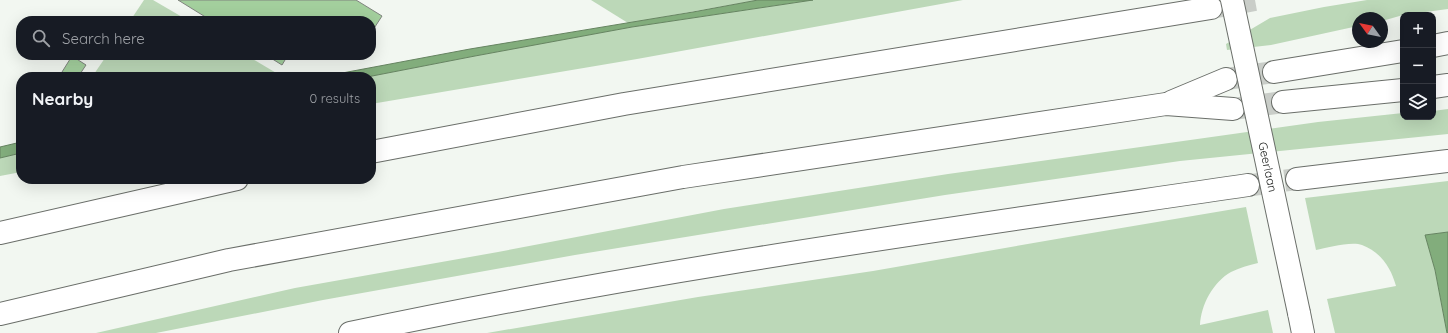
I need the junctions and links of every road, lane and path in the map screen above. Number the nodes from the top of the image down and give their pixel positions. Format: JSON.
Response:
{"nodes":[{"id":1,"x":1232,"y":0,"type":"edge"},
{"id":2,"x":1211,"y":8,"type":"tunnel mouth"},
{"id":3,"x":1448,"y":43,"type":"edge"},
{"id":4,"x":1436,"y":45,"type":"edge"},
{"id":5,"x":1400,"y":51,"type":"edge"},
{"id":6,"x":1274,"y":72,"type":"tunnel mouth"},
{"id":7,"x":1226,"y":79,"type":"tunnel mouth"},
{"id":8,"x":1448,"y":85,"type":"edge"},
{"id":9,"x":1436,"y":87,"type":"edge"},
{"id":10,"x":1400,"y":90,"type":"edge"},
{"id":11,"x":1283,"y":102,"type":"tunnel mouth"},
{"id":12,"x":1166,"y":104,"type":"junction"},
{"id":13,"x":1233,"y":109,"type":"tunnel mouth"},
{"id":14,"x":376,"y":151,"type":"edge"},
{"id":15,"x":1448,"y":161,"type":"edge"},
{"id":16,"x":1297,"y":179,"type":"tunnel mouth"},
{"id":17,"x":215,"y":184,"type":"edge"},
{"id":18,"x":1248,"y":185,"type":"tunnel mouth"},
{"id":19,"x":0,"y":233,"type":"edge"},
{"id":20,"x":0,"y":314,"type":"edge"},
{"id":21,"x":1301,"y":323,"type":"edge"},
{"id":22,"x":350,"y":333,"type":"edge"}],
"edges":[{"from":1,"to":21,"type":"main road","name":"Geerlaan","bridge":true},
{"from":2,"to":14,"type":"main road"},
{"from":3,"to":4,"type":"main road"},
{"from":5,"to":6,"type":"main road"},
{"from":7,"to":12,"type":"main road"},
{"from":8,"to":9,"type":"main road"},
{"from":10,"to":11,"type":"main road"},
{"from":12,"to":13,"type":"main road"},
{"from":12,"to":20,"type":"main road"},
{"from":15,"to":16,"type":"main road"},
{"from":17,"to":19,"type":"main road"},
{"from":18,"to":22,"type":"main road"}]}
